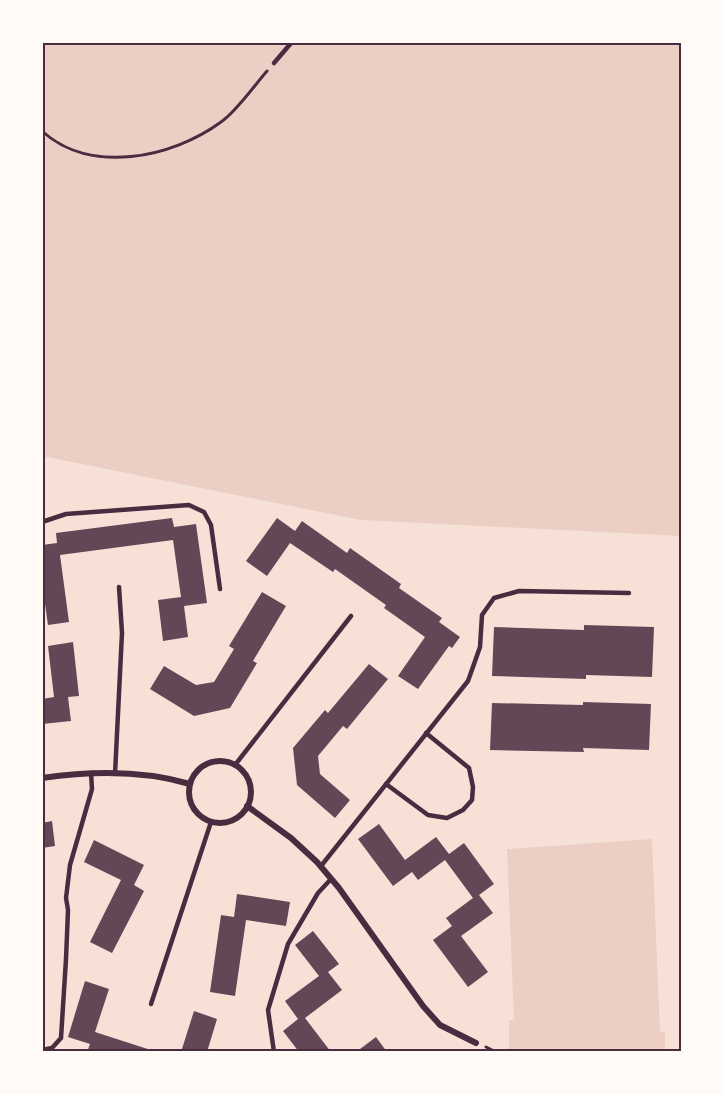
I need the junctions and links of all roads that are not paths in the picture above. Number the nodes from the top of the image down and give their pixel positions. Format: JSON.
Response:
{"nodes":[{"id":1,"x":292,"y":42,"type":"edge"},
{"id":2,"x":274,"y":63,"type":"road end"},
{"id":3,"x":42,"y":522,"type":"edge"},
{"id":4,"x":119,"y":587,"type":"dead end"},
{"id":5,"x":220,"y":590,"type":"dead end"},
{"id":6,"x":629,"y":593,"type":"dead end"},
{"id":7,"x":351,"y":616,"type":"dead end"},
{"id":8,"x":426,"y":733,"type":"junction"},
{"id":9,"x":235,"y":765,"type":"junction"},
{"id":10,"x":91,"y":773,"type":"junction"},
{"id":11,"x":115,"y":774,"type":"junction"},
{"id":12,"x":42,"y":778,"type":"edge"},
{"id":13,"x":190,"y":784,"type":"junction"},
{"id":14,"x":386,"y":784,"type":"junction"},
{"id":15,"x":247,"y":806,"type":"junction"},
{"id":16,"x":211,"y":822,"type":"junction"},
{"id":17,"x":321,"y":866,"type":"junction"},
{"id":18,"x":331,"y":879,"type":"junction"},
{"id":19,"x":151,"y":1004,"type":"dead end"},
{"id":20,"x":476,"y":1043,"type":"dead end"},
{"id":21,"x":42,"y":1050,"type":"edge"},
{"id":22,"x":274,"y":1052,"type":"edge"}],
"edges":[{"from":1,"to":2,"type":"lane"},
{"from":3,"to":5,"type":"lane"},
{"from":4,"to":11,"type":"lane"},
{"from":6,"to":8,"type":"lane"},
{"from":7,"to":9,"type":"lane"},
{"from":8,"to":14,"type":"lane"},
{"from":8,"to":14,"type":"lane"},
{"from":9,"to":13,"type":"street"},
{"from":9,"to":15,"type":"street"},
{"from":10,"to":11,"type":"street"},
{"from":10,"to":12,"type":"street"},
{"from":10,"to":21,"type":"lane"},
{"from":11,"to":13,"type":"street"},
{"from":13,"to":16,"type":"street"},
{"from":14,"to":17,"type":"lane"},
{"from":15,"to":16,"type":"street"},
{"from":15,"to":17,"type":"street"},
{"from":16,"to":19,"type":"lane"},
{"from":17,"to":18,"type":"street"},
{"from":18,"to":20,"type":"street"},
{"from":18,"to":22,"type":"lane"}]}
